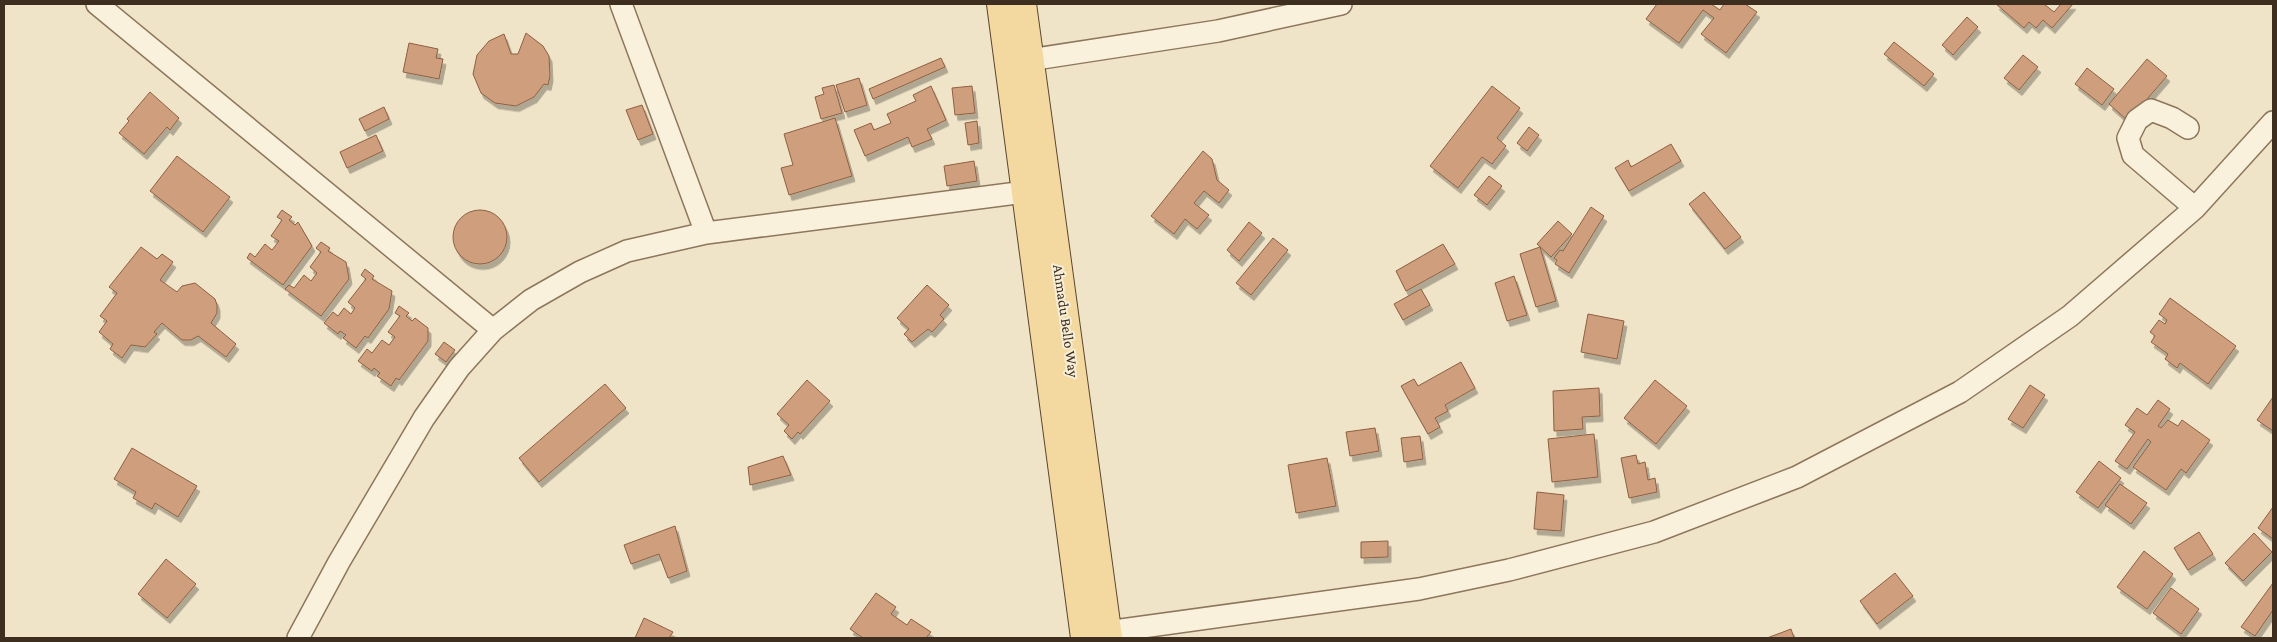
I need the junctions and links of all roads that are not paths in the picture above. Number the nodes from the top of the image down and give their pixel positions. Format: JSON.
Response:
{"nodes":[{"id":1,"x":97,"y":4,"type":"edge"},
{"id":2,"x":621,"y":4,"type":"edge"},
{"id":3,"x":1000,"y":4,"type":"edge"},
{"id":4,"x":1022,"y":4,"type":"edge"},
{"id":5,"x":1341,"y":4,"type":"edge"},
{"id":6,"x":1020,"y":62,"type":"junction"},
{"id":7,"x":2273,"y":122,"type":"edge"},
{"id":8,"x":2188,"y":128,"type":"dead end"},
{"id":9,"x":1037,"y":191,"type":"junction"},
{"id":10,"x":2195,"y":208,"type":"junction"},
{"id":11,"x":706,"y":233,"type":"junction"},
{"id":12,"x":493,"y":330,"type":"junction"},
{"id":13,"x":1096,"y":636,"type":"edge"},
{"id":14,"x":298,"y":638,"type":"edge"}],
"edges":[{"from":1,"to":12,"type":"street"},
{"from":2,"to":11,"type":"street"},
{"from":3,"to":6,"type":"main road","name":"Ahmadu Bello Way"},
{"from":4,"to":6,"type":"main road","name":"Ahmadu Bello Way"},
{"from":5,"to":6,"type":"street"},
{"from":6,"to":9,"type":"main road","name":"Ahmadu Bello Way"},
{"from":7,"to":10,"type":"street"},
{"from":8,"to":10,"type":"street"},
{"from":9,"to":11,"type":"street"},
{"from":9,"to":13,"type":"main road","name":"Ahmadu Bello Way"},
{"from":10,"to":13,"type":"street"},
{"from":11,"to":12,"type":"street"},
{"from":12,"to":14,"type":"street"}]}
